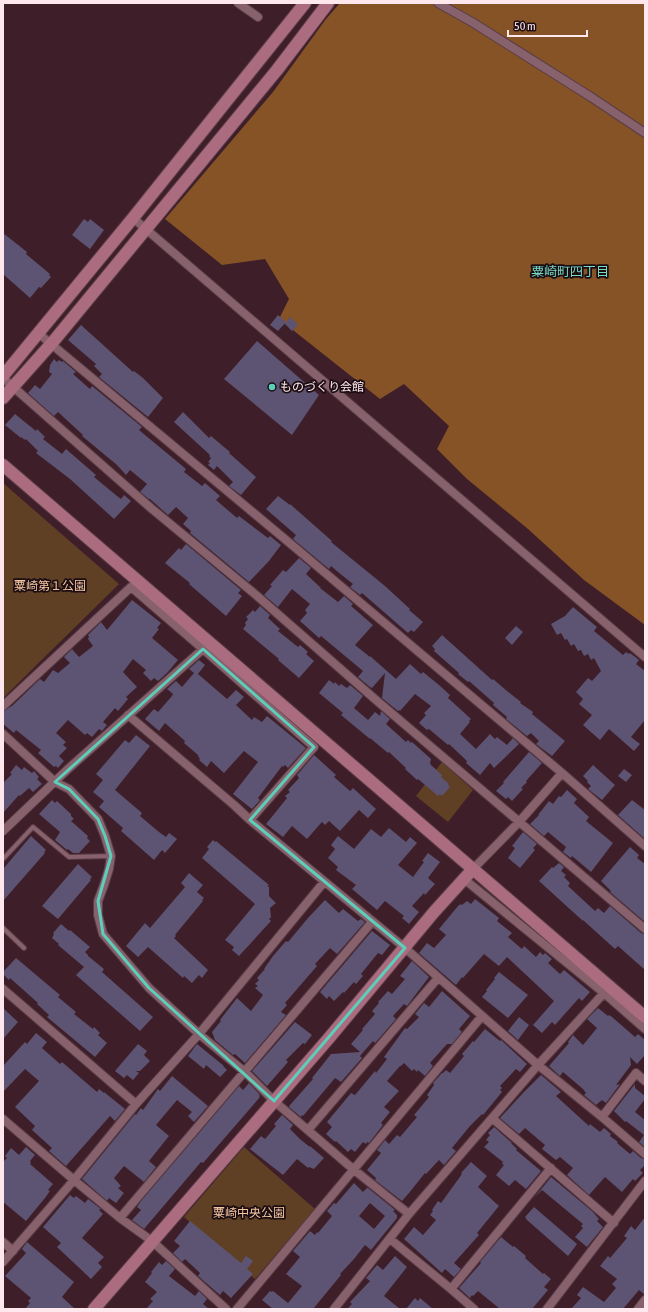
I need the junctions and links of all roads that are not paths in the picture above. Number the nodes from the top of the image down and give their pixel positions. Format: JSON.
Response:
{"nodes":[{"id":1,"x":238,"y":3,"type":"edge"},
{"id":2,"x":305,"y":3,"type":"edge"},
{"id":3,"x":328,"y":3,"type":"edge"},
{"id":4,"x":438,"y":3,"type":"edge"},
{"id":5,"x":258,"y":17,"type":"dead end"},
{"id":6,"x":645,"y":133,"type":"edge"},
{"id":7,"x":132,"y":218,"type":"junction"},
{"id":8,"x":146,"y":228,"type":"junction"},
{"id":9,"x":38,"y":333,"type":"junction"},
{"id":10,"x":52,"y":343,"type":"junction"},
{"id":11,"x":3,"y":377,"type":"edge"},
{"id":12,"x":13,"y":386,"type":"junction"},
{"id":13,"x":3,"y":398,"type":"edge"},
{"id":14,"x":3,"y":465,"type":"edge"},
{"id":15,"x":203,"y":649,"type":"junction"},
{"id":16,"x":645,"y":657,"type":"edge"},
{"id":17,"x":3,"y":706,"type":"edge"},
{"id":18,"x":128,"y":715,"type":"junction"},
{"id":19,"x":3,"y":734,"type":"edge"},
{"id":20,"x":562,"y":773,"type":"junction"},
{"id":21,"x":55,"y":782,"type":"junction"},
{"id":22,"x":250,"y":820,"type":"junction"},
{"id":23,"x":519,"y":822,"type":"junction"},
{"id":24,"x":3,"y":831,"type":"edge"},
{"id":25,"x":645,"y":846,"type":"edge"},
{"id":26,"x":111,"y":856,"type":"junction"},
{"id":27,"x":3,"y":859,"type":"edge"},
{"id":28,"x":473,"y":869,"type":"junction"},
{"id":29,"x":464,"y":878,"type":"junction"},
{"id":30,"x":324,"y":882,"type":"junction"},
{"id":31,"x":372,"y":922,"type":"junction"},
{"id":32,"x":3,"y":928,"type":"edge"},
{"id":33,"x":645,"y":929,"type":"edge"},
{"id":34,"x":24,"y":948,"type":"dead end"},
{"id":35,"x":405,"y":948,"type":"junction"},
{"id":36,"x":438,"y":978,"type":"junction"},
{"id":37,"x":3,"y":989,"type":"edge"},
{"id":38,"x":604,"y":993,"type":"junction"},
{"id":39,"x":482,"y":1016,"type":"junction"},
{"id":40,"x":645,"y":1016,"type":"edge"},
{"id":41,"x":645,"y":1029,"type":"edge"},
{"id":42,"x":199,"y":1034,"type":"junction"},
{"id":43,"x":538,"y":1065,"type":"junction"},
{"id":44,"x":245,"y":1072,"type":"junction"},
{"id":45,"x":645,"y":1081,"type":"edge"},
{"id":46,"x":274,"y":1101,"type":"junction"},
{"id":47,"x":136,"y":1104,"type":"junction"},
{"id":48,"x":602,"y":1117,"type":"junction"},
{"id":49,"x":492,"y":1118,"type":"junction"},
{"id":50,"x":3,"y":1119,"type":"edge"},
{"id":51,"x":308,"y":1130,"type":"junction"},
{"id":52,"x":645,"y":1154,"type":"edge"},
{"id":53,"x":551,"y":1168,"type":"junction"},
{"id":54,"x":353,"y":1169,"type":"junction"},
{"id":55,"x":74,"y":1180,"type":"junction"},
{"id":56,"x":645,"y":1181,"type":"edge"},
{"id":57,"x":409,"y":1214,"type":"junction"},
{"id":58,"x":120,"y":1218,"type":"junction"},
{"id":59,"x":614,"y":1223,"type":"junction"},
{"id":60,"x":390,"y":1239,"type":"junction"},
{"id":61,"x":152,"y":1241,"type":"junction"},
{"id":62,"x":3,"y":1242,"type":"edge"},
{"id":63,"x":13,"y":1251,"type":"junction"},
{"id":64,"x":3,"y":1262,"type":"edge"},
{"id":65,"x":451,"y":1289,"type":"junction"},
{"id":66,"x":645,"y":1300,"type":"edge"},
{"id":67,"x":337,"y":1308,"type":"edge"},
{"id":68,"x":94,"y":1309,"type":"edge"},
{"id":69,"x":226,"y":1309,"type":"edge"},
{"id":70,"x":237,"y":1309,"type":"edge"},
{"id":71,"x":474,"y":1309,"type":"edge"},
{"id":72,"x":547,"y":1309,"type":"edge"},
{"id":73,"x":638,"y":1309,"type":"edge"}],
"edges":[{"from":1,"to":5,"type":"street"},
{"from":2,"to":7,"type":"street"},
{"from":3,"to":8,"type":"street"},
{"from":4,"to":6,"type":"street"},
{"from":7,"to":8,"type":"street"},
{"from":7,"to":9,"type":"street"},
{"from":8,"to":10,"type":"street"},
{"from":8,"to":16,"type":"street"},
{"from":9,"to":10,"type":"street"},
{"from":9,"to":11,"type":"street"},
{"from":10,"to":12,"type":"street"},
{"from":10,"to":20,"type":"street"},
{"from":11,"to":12,"type":"street"},
{"from":12,"to":13,"type":"street"},
{"from":12,"to":23,"type":"street"},
{"from":14,"to":28,"type":"street"},
{"from":15,"to":17,"type":"street"},
{"from":15,"to":18,"type":"street"},
{"from":15,"to":22,"type":"street"},
{"from":18,"to":21,"type":"street"},
{"from":18,"to":22,"type":"street"},
{"from":19,"to":21,"type":"street"},
{"from":20,"to":23,"type":"street"},
{"from":20,"to":25,"type":"street"},
{"from":21,"to":24,"type":"street"},
{"from":21,"to":26,"type":"street"},
{"from":22,"to":30,"type":"street"},
{"from":23,"to":28,"type":"street"},
{"from":23,"to":33,"type":"street"},
{"from":26,"to":27,"type":"lane"},
{"from":26,"to":42,"type":"street"},
{"from":28,"to":29,"type":"street"},
{"from":28,"to":40,"type":"street"},
{"from":29,"to":35,"type":"street"},
{"from":29,"to":38,"type":"street"},
{"from":30,"to":31,"type":"street"},
{"from":30,"to":42,"type":"street"},
{"from":31,"to":35,"type":"street"},
{"from":31,"to":44,"type":"street"},
{"from":32,"to":34,"type":"lane"},
{"from":35,"to":36,"type":"street"},
{"from":35,"to":46,"type":"street"},
{"from":36,"to":39,"type":"street"},
{"from":36,"to":51,"type":"street"},
{"from":37,"to":47,"type":"street"},
{"from":38,"to":41,"type":"street"},
{"from":38,"to":43,"type":"street"},
{"from":39,"to":43,"type":"street"},
{"from":39,"to":54,"type":"street"},
{"from":42,"to":44,"type":"street"},
{"from":42,"to":47,"type":"street"},
{"from":43,"to":48,"type":"street"},
{"from":43,"to":49,"type":"street"},
{"from":44,"to":46,"type":"street"},
{"from":44,"to":58,"type":"street"},
{"from":45,"to":48,"type":"street"},
{"from":46,"to":51,"type":"street"},
{"from":46,"to":61,"type":"street"},
{"from":47,"to":55,"type":"street"},
{"from":48,"to":52,"type":"street"},
{"from":49,"to":53,"type":"street"},
{"from":49,"to":57,"type":"street"},
{"from":50,"to":55,"type":"street"},
{"from":51,"to":54,"type":"street"},
{"from":53,"to":59,"type":"street"},
{"from":53,"to":65,"type":"street"},
{"from":54,"to":57,"type":"street"},
{"from":54,"to":70,"type":"street"},
{"from":55,"to":58,"type":"street"},
{"from":55,"to":63,"type":"street"},
{"from":56,"to":59,"type":"street"},
{"from":57,"to":60,"type":"street"},
{"from":58,"to":61,"type":"street"},
{"from":59,"to":72,"type":"street"},
{"from":60,"to":65,"type":"street"},
{"from":60,"to":67,"type":"street"},
{"from":61,"to":68,"type":"street"},
{"from":61,"to":69,"type":"street"},
{"from":62,"to":63,"type":"street"},
{"from":63,"to":64,"type":"street"},
{"from":65,"to":71,"type":"street"},
{"from":66,"to":73,"type":"street"}]}
